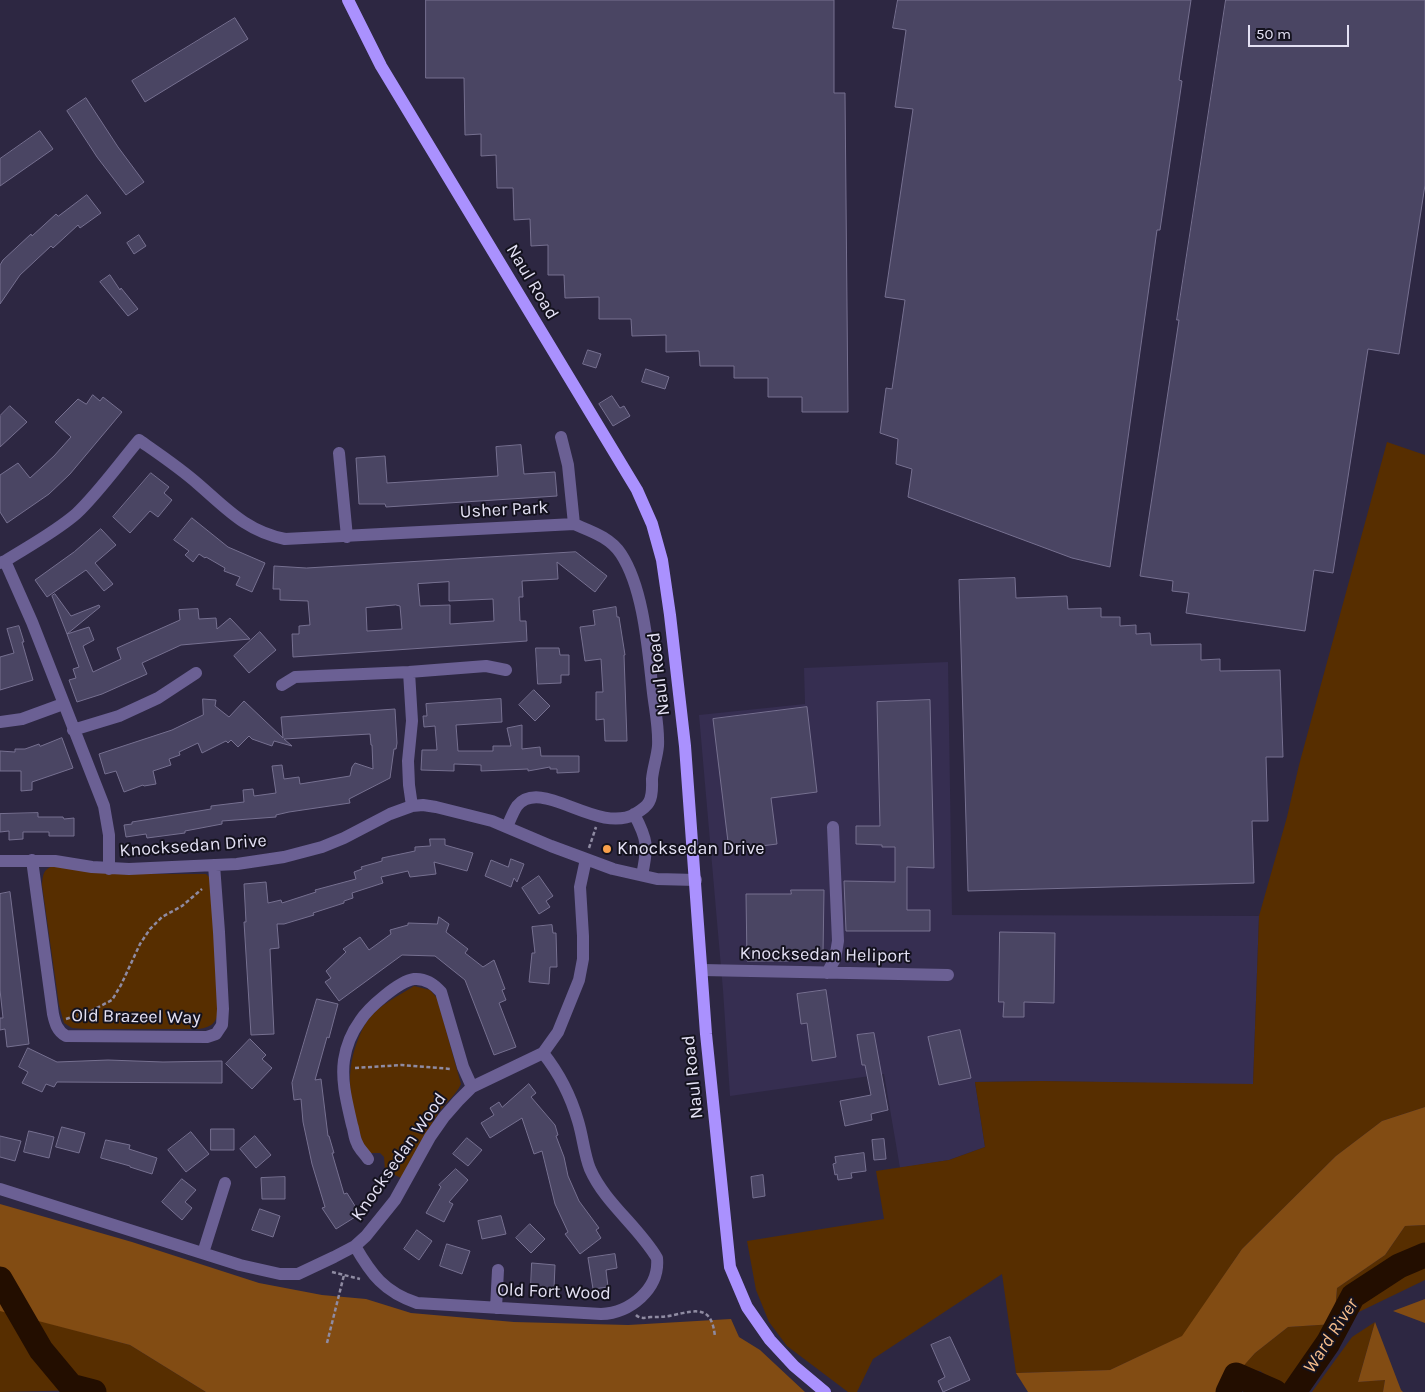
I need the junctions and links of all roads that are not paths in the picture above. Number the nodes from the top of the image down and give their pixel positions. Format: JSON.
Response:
{"nodes":[{"id":1,"x":348,"y":0,"type":"edge"},
{"id":2,"x":561,"y":437,"type":"dead end"},
{"id":3,"x":339,"y":453,"type":"dead end"},
{"id":4,"x":574,"y":524,"type":"junction"},
{"id":5,"x":347,"y":537,"type":"junction"},
{"id":6,"x":3,"y":562,"type":"edge"},
{"id":7,"x":506,"y":670,"type":"dead end"},
{"id":8,"x":409,"y":672,"type":"junction"},
{"id":9,"x":196,"y":673,"type":"dead end"},
{"id":10,"x":282,"y":685,"type":"dead end"},
{"id":11,"x":63,"y":704,"type":"junction"},
{"id":12,"x":0,"y":722,"type":"edge"},
{"id":13,"x":74,"y":730,"type":"junction"},
{"id":14,"x":412,"y":806,"type":"junction"},
{"id":15,"x":634,"y":814,"type":"junction"},
{"id":16,"x":507,"y":827,"type":"junction"},
{"id":17,"x":833,"y":827,"type":"dead end"},
{"id":18,"x":586,"y":859,"type":"junction"},
{"id":19,"x":32,"y":860,"type":"junction"},
{"id":20,"x":0,"y":861,"type":"edge"},
{"id":21,"x":109,"y":869,"type":"junction"},
{"id":22,"x":214,"y":872,"type":"junction"},
{"id":23,"x":642,"y":875,"type":"junction"},
{"id":24,"x":696,"y":880,"type":"junction"},
{"id":25,"x":702,"y":970,"type":"junction"},
{"id":26,"x":827,"y":973,"type":"junction"},
{"id":27,"x":948,"y":975,"type":"dead end"},
{"id":28,"x":543,"y":1054,"type":"junction"},
{"id":29,"x":472,"y":1087,"type":"junction"},
{"id":30,"x":368,"y":1159,"type":"dead end"},
{"id":31,"x":225,"y":1184,"type":"dead end"},
{"id":32,"x":0,"y":1189,"type":"edge"},
{"id":33,"x":354,"y":1246,"type":"junction"},
{"id":34,"x":203,"y":1253,"type":"junction"},
{"id":35,"x":498,"y":1270,"type":"dead end"},
{"id":36,"x":496,"y":1308,"type":"junction"},
{"id":37,"x":825,"y":1392,"type":"edge"}],
"edges":[{"from":1,"to":24,"type":"main road","name":"Naul Road"},
{"from":2,"to":4,"type":"street"},
{"from":3,"to":5,"type":"street"},
{"from":4,"to":5,"type":"street","name":"Usher Park"},
{"from":4,"to":15,"type":"street","name":"Usher Park"},
{"from":5,"to":6,"type":"street","name":"Usher Park"},
{"from":6,"to":11,"type":"street"},
{"from":7,"to":8,"type":"street"},
{"from":8,"to":10,"type":"street"},
{"from":8,"to":14,"type":"street"},
{"from":9,"to":13,"type":"street"},
{"from":11,"to":12,"type":"street"},
{"from":11,"to":13,"type":"street"},
{"from":13,"to":21,"type":"street"},
{"from":14,"to":16,"type":"street","name":"Knocksedan Drive"},
{"from":14,"to":22,"type":"street","name":"Knocksedan Drive"},
{"from":15,"to":16,"type":"street"},
{"from":15,"to":23,"type":"street"},
{"from":16,"to":18,"type":"street","name":"Knocksedan Drive"},
{"from":17,"to":26,"type":"street"},
{"from":18,"to":23,"type":"street","name":"Knocksedan Drive"},
{"from":18,"to":28,"type":"street"},
{"from":19,"to":20,"type":"street","name":"Knocksedan Drive"},
{"from":19,"to":21,"type":"street","name":"Knocksedan Drive"},
{"from":19,"to":22,"type":"street","name":"Old Brazeel Way"},
{"from":21,"to":22,"type":"street","name":"Knocksedan Drive"},
{"from":23,"to":24,"type":"street","name":"Knocksedan Drive"},
{"from":24,"to":25,"type":"main road","name":"Naul Road"},
{"from":25,"to":26,"type":"street","name":"Knocksedan Heliport"},
{"from":25,"to":37,"type":"main road","name":"Naul Road"},
{"from":26,"to":27,"type":"street","name":"Knocksedan Heliport"},
{"from":28,"to":29,"type":"street","name":"Knocksedan Wood"},
{"from":28,"to":36,"type":"street","name":"Old Fort Wood"},
{"from":29,"to":30,"type":"street"},
{"from":29,"to":33,"type":"street","name":"Knocksedan Wood"},
{"from":31,"to":34,"type":"street"},
{"from":32,"to":34,"type":"street","name":"Knocksedan Wood"},
{"from":33,"to":34,"type":"street","name":"Knocksedan Wood"},
{"from":33,"to":36,"type":"street","name":"Old Fort Wood"},
{"from":35,"to":36,"type":"street"}]}
